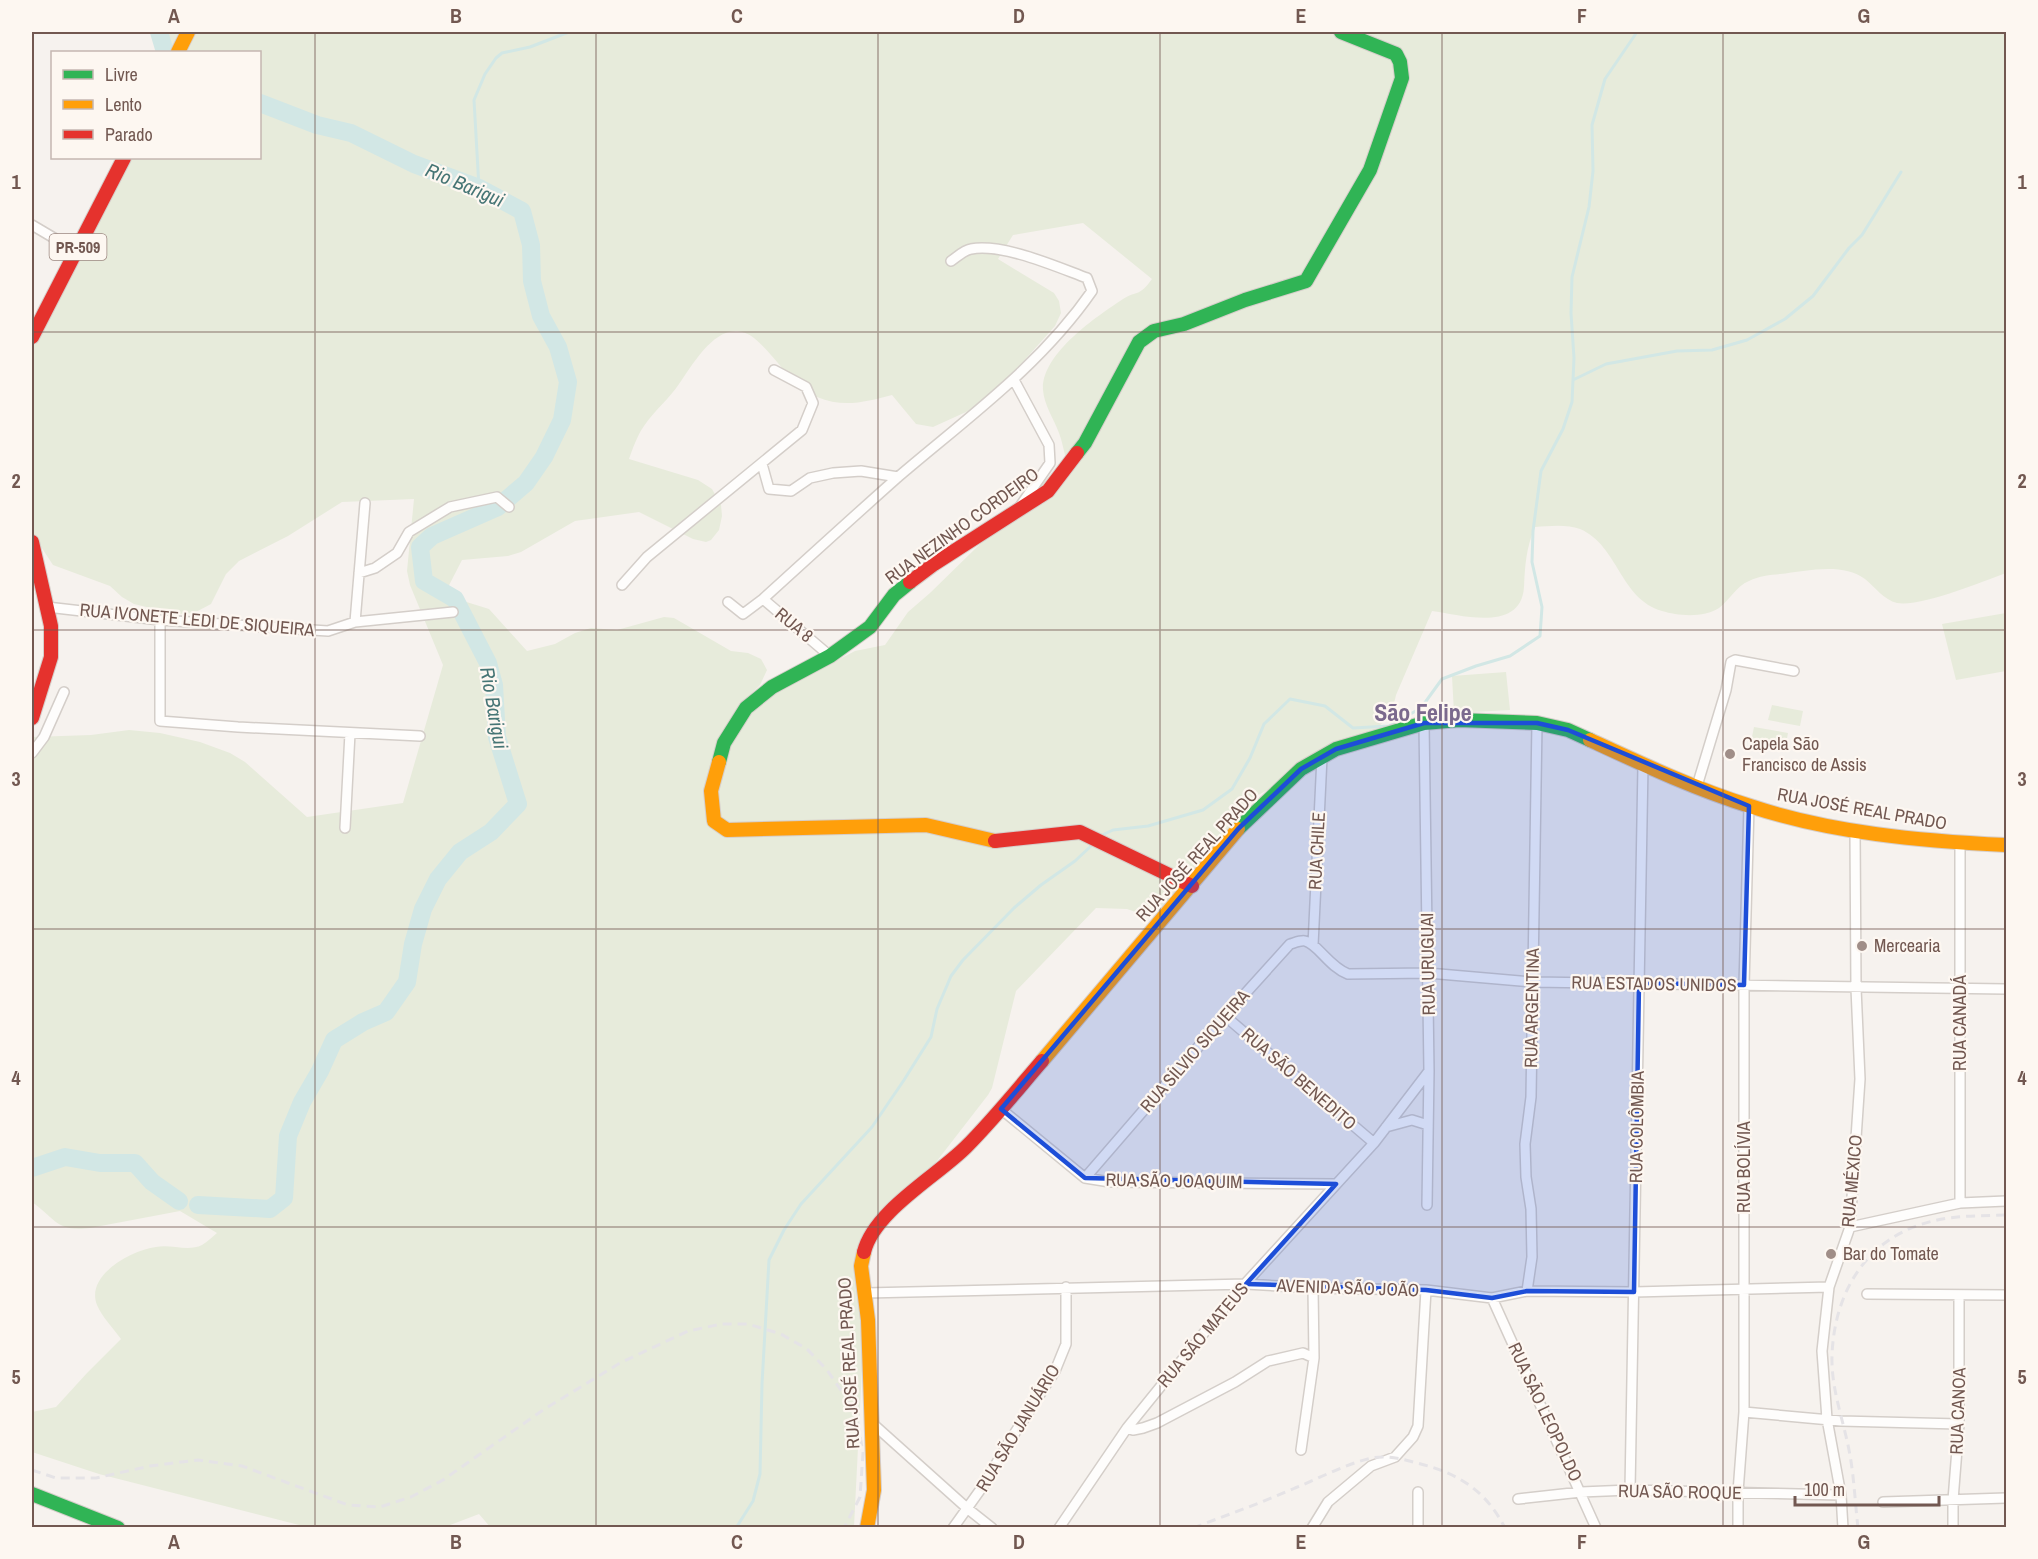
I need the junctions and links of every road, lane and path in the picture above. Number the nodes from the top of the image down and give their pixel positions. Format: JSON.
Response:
{"nodes":[{"id":1,"x":188,"y":32,"type":"edge"},
{"id":2,"x":1341,"y":32,"type":"edge"},
{"id":3,"x":178,"y":51,"type":"edge"},
{"id":4,"x":123,"y":159,"type":"edge"},
{"id":5,"x":32,"y":225,"type":"edge"},
{"id":6,"x":54,"y":238,"type":"dead end"},
{"id":7,"x":951,"y":261,"type":"dead end"},
{"id":8,"x":32,"y":337,"type":"edge"},
{"id":9,"x":774,"y":370,"type":"dead end"},
{"id":10,"x":1014,"y":380,"type":"junction"},
{"id":11,"x":762,"y":464,"type":"junction"},
{"id":12,"x":898,"y":477,"type":"junction"},
{"id":13,"x":365,"y":504,"type":"dead end"},
{"id":14,"x":509,"y":507,"type":"dead end"},
{"id":15,"x":1016,"y":511,"type":"junction"},
{"id":16,"x":32,"y":542,"type":"edge"},
{"id":17,"x":359,"y":573,"type":"junction"},
{"id":18,"x":622,"y":585,"type":"dead end"},
{"id":19,"x":763,"y":599,"type":"junction"},
{"id":20,"x":728,"y":602,"type":"dead end"},
{"id":21,"x":47,"y":607,"type":"junction"},
{"id":22,"x":453,"y":612,"type":"dead end"},
{"id":23,"x":160,"y":620,"type":"junction"},
{"id":24,"x":355,"y":622,"type":"junction"},
{"id":25,"x":830,"y":656,"type":"junction"},
{"id":26,"x":1794,"y":671,"type":"dead end"},
{"id":27,"x":64,"y":692,"type":"dead end"},
{"id":28,"x":32,"y":718,"type":"edge"},
{"id":29,"x":1424,"y":723,"type":"junction"},
{"id":30,"x":1537,"y":723,"type":"junction"},
{"id":31,"x":350,"y":733,"type":"junction"},
{"id":32,"x":420,"y":736,"type":"dead end"},
{"id":33,"x":32,"y":753,"type":"edge"},
{"id":34,"x":1322,"y":757,"type":"junction"},
{"id":35,"x":1643,"y":765,"type":"junction"},
{"id":36,"x":1697,"y":786,"type":"junction"},
{"id":37,"x":1749,"y":806,"type":"junction"},
{"id":38,"x":345,"y":828,"type":"dead end"},
{"id":39,"x":1854,"y":830,"type":"junction"},
{"id":40,"x":1960,"y":843,"type":"junction"},
{"id":41,"x":2007,"y":846,"type":"edge"},
{"id":42,"x":1192,"y":886,"type":"junction"},
{"id":43,"x":1313,"y":945,"type":"junction"},
{"id":44,"x":1428,"y":973,"type":"junction"},
{"id":45,"x":1533,"y":982,"type":"junction"},
{"id":46,"x":1639,"y":983,"type":"junction"},
{"id":47,"x":1744,"y":985,"type":"junction"},
{"id":48,"x":1960,"y":987,"type":"junction"},
{"id":49,"x":1856,"y":988,"type":"junction"},
{"id":50,"x":2007,"y":989,"type":"edge"},
{"id":51,"x":1225,"y":1016,"type":"junction"},
{"id":52,"x":1429,"y":1071,"type":"junction"},
{"id":53,"x":1001,"y":1109,"type":"junction"},
{"id":54,"x":1428,"y":1125,"type":"junction"},
{"id":55,"x":1386,"y":1127,"type":"junction"},
{"id":56,"x":1374,"y":1143,"type":"junction"},
{"id":57,"x":1085,"y":1178,"type":"junction"},
{"id":58,"x":1336,"y":1184,"type":"junction"},
{"id":59,"x":2007,"y":1200,"type":"edge"},
{"id":60,"x":1960,"y":1203,"type":"junction"},
{"id":61,"x":1427,"y":1205,"type":"dead end"},
{"id":62,"x":1850,"y":1227,"type":"junction"},
{"id":63,"x":1246,"y":1284,"type":"junction"},
{"id":64,"x":1066,"y":1287,"type":"junction"},
{"id":65,"x":1829,"y":1287,"type":"junction"},
{"id":66,"x":1313,"y":1288,"type":"junction"},
{"id":67,"x":1426,"y":1290,"type":"junction"},
{"id":68,"x":1743,"y":1290,"type":"junction"},
{"id":69,"x":1527,"y":1291,"type":"junction"},
{"id":70,"x":1634,"y":1292,"type":"junction"},
{"id":71,"x":866,"y":1293,"type":"junction"},
{"id":72,"x":1868,"y":1294,"type":"dead end"},
{"id":73,"x":1959,"y":1295,"type":"junction"},
{"id":74,"x":2007,"y":1295,"type":"edge"},
{"id":75,"x":1492,"y":1298,"type":"junction"},
{"id":76,"x":1314,"y":1358,"type":"junction"},
{"id":77,"x":1744,"y":1412,"type":"junction"},
{"id":78,"x":1827,"y":1419,"type":"junction"},
{"id":79,"x":872,"y":1423,"type":"junction"},
{"id":80,"x":1959,"y":1424,"type":"junction"},
{"id":81,"x":1127,"y":1428,"type":"junction"},
{"id":82,"x":1301,"y":1450,"type":"dead end"},
{"id":83,"x":1630,"y":1490,"type":"junction"},
{"id":84,"x":1418,"y":1492,"type":"dead end"},
{"id":85,"x":1581,"y":1492,"type":"junction"},
{"id":86,"x":1738,"y":1492,"type":"junction"},
{"id":87,"x":32,"y":1494,"type":"edge"},
{"id":88,"x":1841,"y":1496,"type":"junction"},
{"id":89,"x":2007,"y":1498,"type":"edge"},
{"id":90,"x":1518,"y":1499,"type":"dead end"},
{"id":91,"x":1953,"y":1500,"type":"junction"},
{"id":92,"x":1883,"y":1502,"type":"dead end"},
{"id":93,"x":968,"y":1509,"type":"junction"},
{"id":94,"x":118,"y":1527,"type":"edge"},
{"id":95,"x":867,"y":1527,"type":"edge"},
{"id":96,"x":953,"y":1527,"type":"edge"},
{"id":97,"x":992,"y":1527,"type":"edge"},
{"id":98,"x":1059,"y":1527,"type":"edge"},
{"id":99,"x":1312,"y":1527,"type":"edge"},
{"id":100,"x":1418,"y":1527,"type":"edge"},
{"id":101,"x":1596,"y":1527,"type":"edge"},
{"id":102,"x":1738,"y":1527,"type":"edge"},
{"id":103,"x":1843,"y":1527,"type":"edge"},
{"id":104,"x":1953,"y":1527,"type":"edge"}],
"edges":[{"from":1,"to":3,"type":"street"},
{"from":2,"to":15,"type":"street","name":"RUA NEZINHO CORDEIRO"},
{"from":4,"to":8,"type":"street","number":"PR-509"},
{"from":5,"to":6,"type":"street"},
{"from":7,"to":10,"type":"street"},
{"from":9,"to":11,"type":"street"},
{"from":10,"to":12,"type":"street"},
{"from":10,"to":15,"type":"street"},
{"from":11,"to":12,"type":"street"},
{"from":11,"to":18,"type":"street"},
{"from":12,"to":19,"type":"street"},
{"from":13,"to":17,"type":"street"},
{"from":14,"to":17,"type":"street"},
{"from":15,"to":25,"type":"street","name":"RUA NEZINHO CORDEIRO"},
{"from":16,"to":21,"type":"street"},
{"from":17,"to":24,"type":"street"},
{"from":19,"to":20,"type":"street","name":"RUA 8"},
{"from":19,"to":25,"type":"street","name":"RUA 8"},
{"from":21,"to":23,"type":"street","name":"RUA IVONETE LEDI DE SIQUEIRA"},
{"from":21,"to":28,"type":"street"},
{"from":22,"to":24,"type":"street","name":"RUA IVONETE LEDI DE SIQUEIRA"},
{"from":23,"to":24,"type":"street","name":"RUA IVONETE LEDI DE SIQUEIRA"},
{"from":23,"to":31,"type":"street"},
{"from":25,"to":42,"type":"street","name":"RUA NEZINHO CORDEIRO"},
{"from":26,"to":36,"type":"street"},
{"from":27,"to":33,"type":"street"},
{"from":29,"to":30,"type":"street","name":"RUA JOSÉ REAL PRADO"},
{"from":29,"to":34,"type":"street","name":"RUA JOSÉ REAL PRADO"},
{"from":29,"to":44,"type":"street","name":"RUA URUGUAI"},
{"from":30,"to":35,"type":"street","name":"RUA JOSÉ REAL PRADO"},
{"from":30,"to":45,"type":"street","name":"RUA ARGENTINA"},
{"from":31,"to":32,"type":"street"},
{"from":31,"to":38,"type":"street"},
{"from":34,"to":42,"type":"street","name":"RUA JOSÉ REAL PRADO"},
{"from":34,"to":43,"type":"street","name":"RUA CHILE"},
{"from":35,"to":36,"type":"street","name":"RUA JOSÉ REAL PRADO"},
{"from":35,"to":46,"type":"street","name":"RUA COLÔMBIA"},
{"from":36,"to":37,"type":"street","name":"RUA JOSÉ REAL PRADO"},
{"from":37,"to":39,"type":"street","name":"RUA JOSÉ REAL PRADO"},
{"from":37,"to":47,"type":"street","name":"RUA BOLÍVIA"},
{"from":39,"to":40,"type":"street","name":"RUA JOSÉ REAL PRADO"},
{"from":39,"to":49,"type":"street","name":"RUA MÉXICO"},
{"from":40,"to":41,"type":"street","name":"RUA JOSÉ REAL PRADO"},
{"from":40,"to":48,"type":"street","name":"RUA CANADÁ"},
{"from":42,"to":53,"type":"street","name":"RUA JOSÉ REAL PRADO"},
{"from":43,"to":44,"type":"street","name":"RUA ESTADOS UNIDOS"},
{"from":43,"to":51,"type":"street","name":"RUA SÍLVIO SIQUEIRA"},
{"from":44,"to":45,"type":"street","name":"RUA ESTADOS UNIDOS"},
{"from":44,"to":52,"type":"street","name":"RUA URUGUAI"},
{"from":45,"to":46,"type":"street","name":"RUA ESTADOS UNIDOS"},
{"from":45,"to":69,"type":"street","name":"RUA ARGENTINA"},
{"from":46,"to":47,"type":"street","name":"RUA ESTADOS UNIDOS"},
{"from":46,"to":70,"type":"street","name":"RUA COLÔMBIA"},
{"from":47,"to":49,"type":"street","name":"RUA ESTADOS UNIDOS"},
{"from":47,"to":68,"type":"street","name":"RUA BOLÍVIA"},
{"from":48,"to":49,"type":"street","name":"RUA ESTADOS UNIDOS"},
{"from":48,"to":50,"type":"street","name":"RUA ESTADOS UNIDOS"},
{"from":48,"to":60,"type":"street","name":"RUA CANADÁ"},
{"from":49,"to":62,"type":"street","name":"RUA MÉXICO"},
{"from":51,"to":56,"type":"street","name":"RUA SÃO BENEDITO"},
{"from":51,"to":57,"type":"street","name":"RUA SÍLVIO SIQUEIRA"},
{"from":52,"to":54,"type":"street","name":"RUA URUGUAI"},
{"from":52,"to":55,"type":"street","name":"RUA SÃO MATEUS"},
{"from":53,"to":57,"type":"street","name":"RUA SÃO JOAQUIM"},
{"from":53,"to":71,"type":"street","name":"RUA JOSÉ REAL PRADO"},
{"from":54,"to":55,"type":"street"},
{"from":54,"to":61,"type":"street","name":"RUA URUGUAI"},
{"from":55,"to":56,"type":"street","name":"RUA SÃO MATEUS"},
{"from":56,"to":58,"type":"street","name":"RUA SÃO MATEUS"},
{"from":57,"to":58,"type":"street","name":"RUA SÃO JOAQUIM"},
{"from":58,"to":63,"type":"street","name":"RUA SÃO MATEUS"},
{"from":59,"to":60,"type":"street"},
{"from":60,"to":62,"type":"street"},
{"from":62,"to":65,"type":"street","name":"RUA MÉXICO"},
{"from":63,"to":64,"type":"street","name":"AVENIDA SÃO JOÃO"},
{"from":63,"to":66,"type":"street","name":"AVENIDA SÃO JOÃO"},
{"from":63,"to":81,"type":"street","name":"RUA SÃO MATEUS"},
{"from":64,"to":71,"type":"street","name":"AVENIDA SÃO JOÃO"},
{"from":64,"to":93,"type":"street","name":"RUA SÃO JANUÁRIO"},
{"from":65,"to":68,"type":"street","name":"AVENIDA SÃO JOÃO"},
{"from":65,"to":78,"type":"street","name":"RUA MÉXICO"},
{"from":66,"to":67,"type":"street","name":"AVENIDA SÃO JOÃO"},
{"from":66,"to":76,"type":"street"},
{"from":67,"to":75,"type":"street","name":"AVENIDA SÃO JOÃO"},
{"from":67,"to":99,"type":"street"},
{"from":68,"to":70,"type":"street","name":"AVENIDA SÃO JOÃO"},
{"from":68,"to":77,"type":"street","name":"RUA BOLÍVIA"},
{"from":69,"to":70,"type":"street","name":"AVENIDA SÃO JOÃO"},
{"from":69,"to":75,"type":"street","name":"AVENIDA SÃO JOÃO"},
{"from":70,"to":83,"type":"street","name":"RUA COLÔMBIA"},
{"from":71,"to":79,"type":"street","name":"RUA JOSÉ REAL PRADO"},
{"from":72,"to":73,"type":"street"},
{"from":73,"to":74,"type":"street"},
{"from":73,"to":80,"type":"street","name":"RUA CANOA"},
{"from":75,"to":85,"type":"street","name":"RUA SÃO LEOPOLDO"},
{"from":76,"to":81,"type":"street"},
{"from":76,"to":82,"type":"street"},
{"from":77,"to":78,"type":"street"},
{"from":77,"to":86,"type":"street","name":"RUA BOLÍVIA"},
{"from":78,"to":80,"type":"street"},
{"from":78,"to":88,"type":"street","name":"RUA MÉXICO"},
{"from":79,"to":93,"type":"street"},
{"from":79,"to":95,"type":"street","name":"RUA JOSÉ REAL PRADO"},
{"from":80,"to":91,"type":"street","name":"RUA CANOA"},
{"from":81,"to":98,"type":"street","name":"RUA SÃO MATEUS"},
{"from":83,"to":85,"type":"street","name":"RUA SÃO ROQUE"},
{"from":83,"to":86,"type":"street","name":"RUA SÃO ROQUE"},
{"from":84,"to":100,"type":"street"},
{"from":85,"to":90,"type":"street","name":"RUA SÃO ROQUE"},
{"from":85,"to":101,"type":"street","name":"RUA SÃO LEOPOLDO"},
{"from":86,"to":88,"type":"street","name":"RUA SÃO ROQUE"},
{"from":86,"to":102,"type":"street","name":"RUA BOLÍVIA"},
{"from":87,"to":94,"type":"street"},
{"from":88,"to":103,"type":"street","name":"RUA MÉXICO"},
{"from":89,"to":91,"type":"street"},
{"from":91,"to":92,"type":"street"},
{"from":91,"to":104,"type":"street","name":"RUA CANOA"},
{"from":93,"to":96,"type":"street","name":"RUA SÃO JANUÁRIO"},
{"from":93,"to":97,"type":"street"}]}
